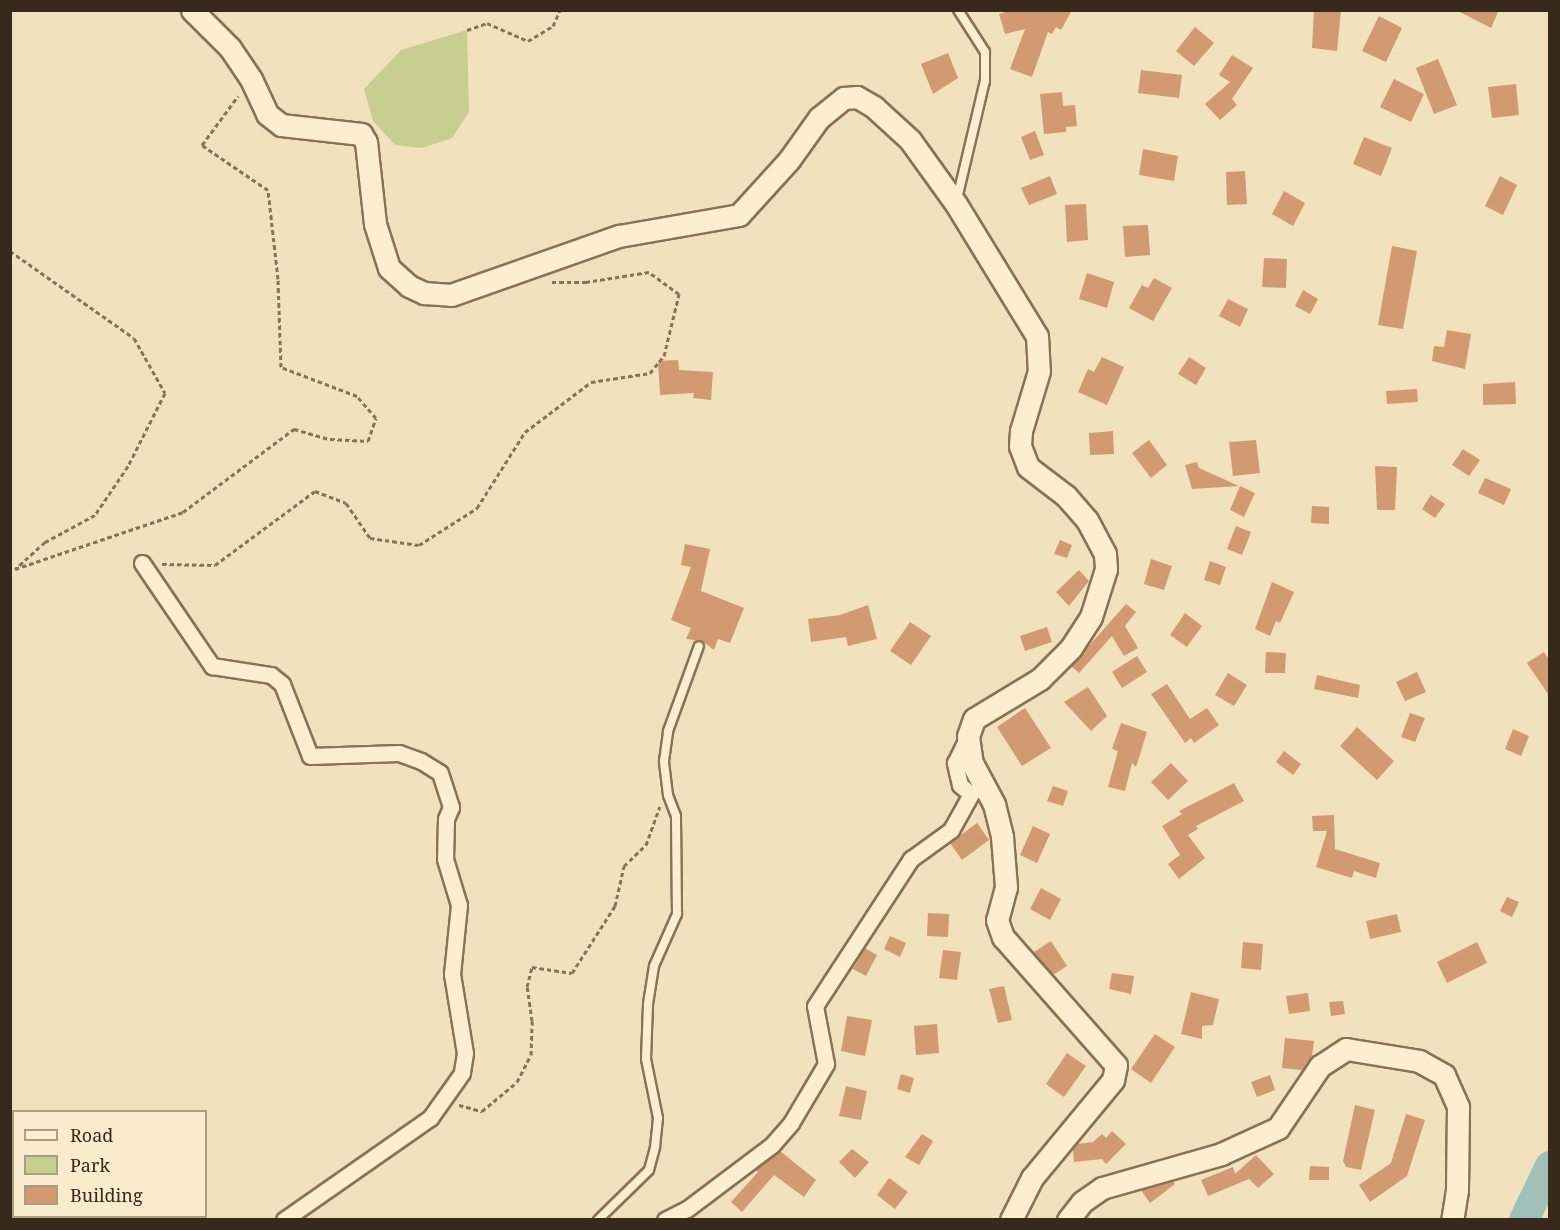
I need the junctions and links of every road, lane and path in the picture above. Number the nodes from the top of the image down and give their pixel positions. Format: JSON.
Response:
{"nodes":[{"id":1,"x":192,"y":10,"type":"edge"},
{"id":2,"x":560,"y":10,"type":"edge"},
{"id":3,"x":958,"y":10,"type":"edge"},
{"id":4,"x":467,"y":30,"type":"dead end"},
{"id":5,"x":251,"y":80,"type":"junction"},
{"id":6,"x":956,"y":204,"type":"junction"},
{"id":7,"x":10,"y":251,"type":"edge"},
{"id":8,"x":542,"y":282,"type":"dead end"},
{"id":9,"x":142,"y":563,"type":"joint"},
{"id":10,"x":699,"y":646,"type":"dead end"},
{"id":11,"x":968,"y":736,"type":"junction"},
{"id":12,"x":668,"y":795,"type":"junction"},
{"id":13,"x":442,"y":1101,"type":"junction"},
{"id":14,"x":284,"y":1220,"type":"edge"},
{"id":15,"x":598,"y":1220,"type":"edge"},
{"id":16,"x":665,"y":1220,"type":"edge"},
{"id":17,"x":1011,"y":1220,"type":"edge"},
{"id":18,"x":1068,"y":1220,"type":"edge"},
{"id":19,"x":1452,"y":1220,"type":"edge"}],
"edges":[{"from":1,"to":5,"type":"street"},
{"from":2,"to":4,"type":"path"},
{"from":3,"to":6,"type":"lane"},
{"from":5,"to":6,"type":"street"},
{"from":5,"to":7,"type":"path"},
{"from":6,"to":11,"type":"street"},
{"from":8,"to":9,"type":"path"},
{"from":9,"to":13,"type":"street"},
{"from":10,"to":12,"type":"lane"},
{"from":11,"to":16,"type":"street"},
{"from":11,"to":17,"type":"street"},
{"from":12,"to":13,"type":"path"},
{"from":12,"to":15,"type":"lane"},
{"from":13,"to":14,"type":"street"},
{"from":18,"to":19,"type":"street"}]}
